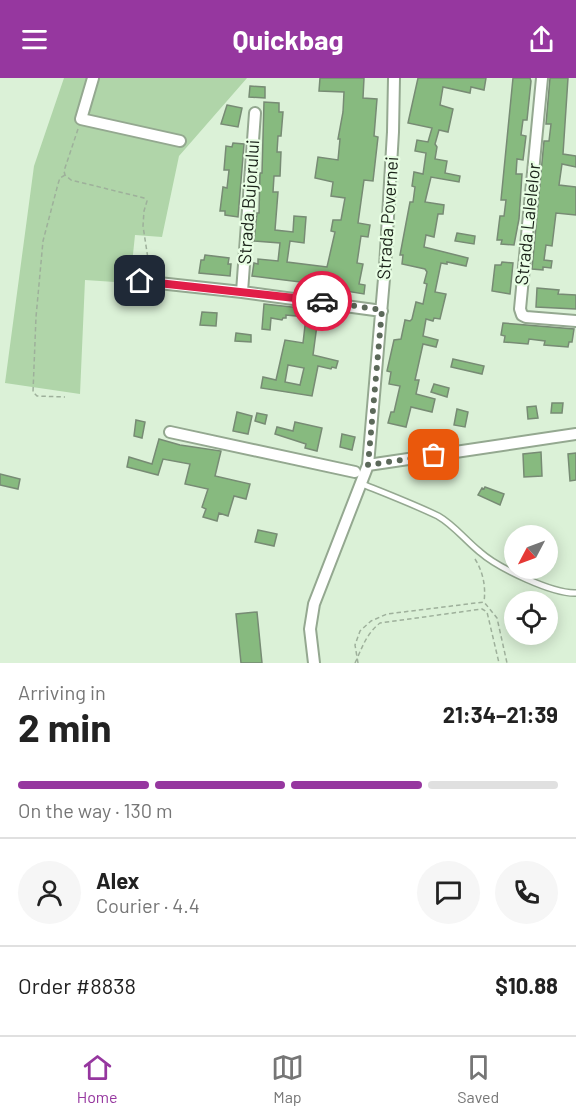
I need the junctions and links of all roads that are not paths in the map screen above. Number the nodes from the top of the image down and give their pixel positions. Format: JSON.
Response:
{"nodes":[{"id":1,"x":93,"y":78,"type":"edge"},
{"id":2,"x":394,"y":78,"type":"edge"},
{"id":3,"x":542,"y":78,"type":"edge"},
{"id":4,"x":255,"y":113,"type":"dead end"},
{"id":5,"x":180,"y":141,"type":"dead end"},
{"id":6,"x":145,"y":279,"type":"road end"},
{"id":7,"x":242,"y":292,"type":"junction"},
{"id":8,"x":382,"y":310,"type":"junction"},
{"id":9,"x":576,"y":321,"type":"edge"},
{"id":10,"x":170,"y":432,"type":"dead end"},
{"id":11,"x":576,"y":434,"type":"edge"},
{"id":12,"x":362,"y":473,"type":"junction"},
{"id":13,"x":576,"y":593,"type":"edge"},
{"id":14,"x":314,"y":663,"type":"edge"}],
"edges":[{"from":1,"to":5,"type":"street"},
{"from":2,"to":8,"type":"street","name":"Strada Povernei"},
{"from":3,"to":9,"type":"street","name":"Strada Lalelelor"},
{"from":4,"to":7,"type":"street","name":"Strada Bujorului"},
{"from":6,"to":7,"type":"street"},
{"from":7,"to":8,"type":"street"},
{"from":8,"to":12,"type":"street","name":"Strada Povernei"},
{"from":10,"to":12,"type":"street"},
{"from":11,"to":12,"type":"street"},
{"from":12,"to":13,"type":"lane"},
{"from":12,"to":14,"type":"street","name":"Strada Povernei"}]}
